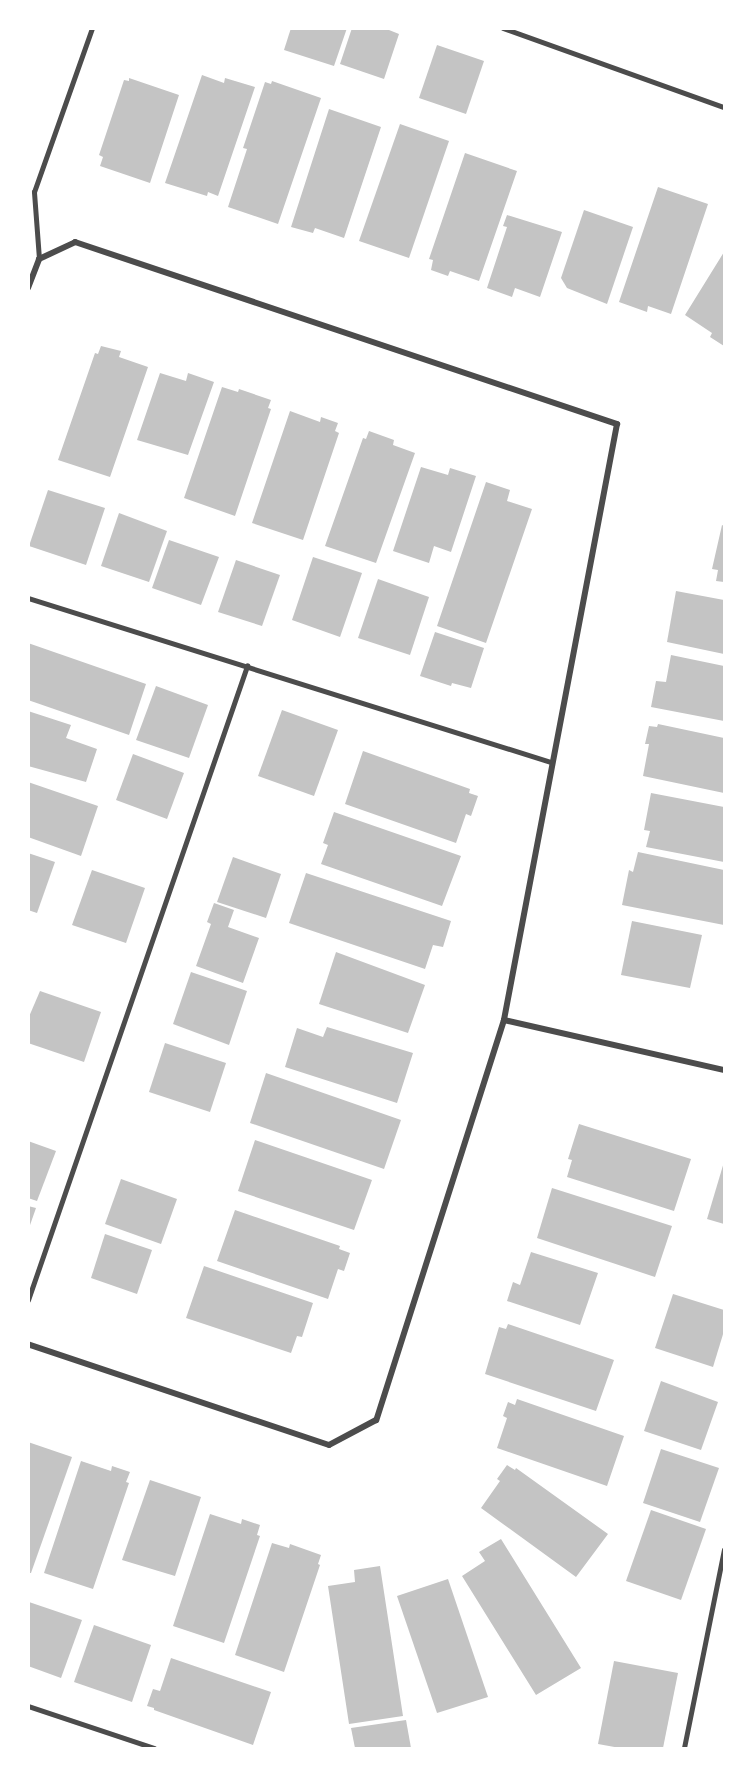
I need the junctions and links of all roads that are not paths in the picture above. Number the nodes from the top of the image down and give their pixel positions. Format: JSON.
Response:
{"nodes":[{"id":1,"x":92,"y":28,"type":"edge"},
{"id":2,"x":503,"y":28,"type":"edge"},
{"id":3,"x":724,"y":107,"type":"edge"},
{"id":4,"x":39,"y":259,"type":"junction"},
{"id":5,"x":28,"y":288,"type":"edge"},
{"id":6,"x":28,"y":598,"type":"edge"},
{"id":7,"x":247,"y":666,"type":"junction"},
{"id":8,"x":551,"y":762,"type":"junction"},
{"id":9,"x":504,"y":1020,"type":"junction"},
{"id":10,"x":724,"y":1070,"type":"edge"},
{"id":11,"x":28,"y":1300,"type":"edge"},
{"id":12,"x":28,"y":1344,"type":"edge"},
{"id":13,"x":724,"y":1550,"type":"edge"},
{"id":14,"x":28,"y":1706,"type":"edge"},
{"id":15,"x":154,"y":1749,"type":"edge"},
{"id":16,"x":684,"y":1749,"type":"edge"}],
"edges":[{"from":1,"to":4,"type":"lane"},
{"from":2,"to":3,"type":"lane"},
{"from":4,"to":5,"type":"street"},
{"from":4,"to":8,"type":"street"},
{"from":6,"to":7,"type":"lane"},
{"from":7,"to":8,"type":"lane"},
{"from":7,"to":11,"type":"lane"},
{"from":8,"to":9,"type":"street"},
{"from":9,"to":10,"type":"street"},
{"from":9,"to":12,"type":"street"},
{"from":13,"to":16,"type":"lane"},
{"from":14,"to":15,"type":"lane"}]}
